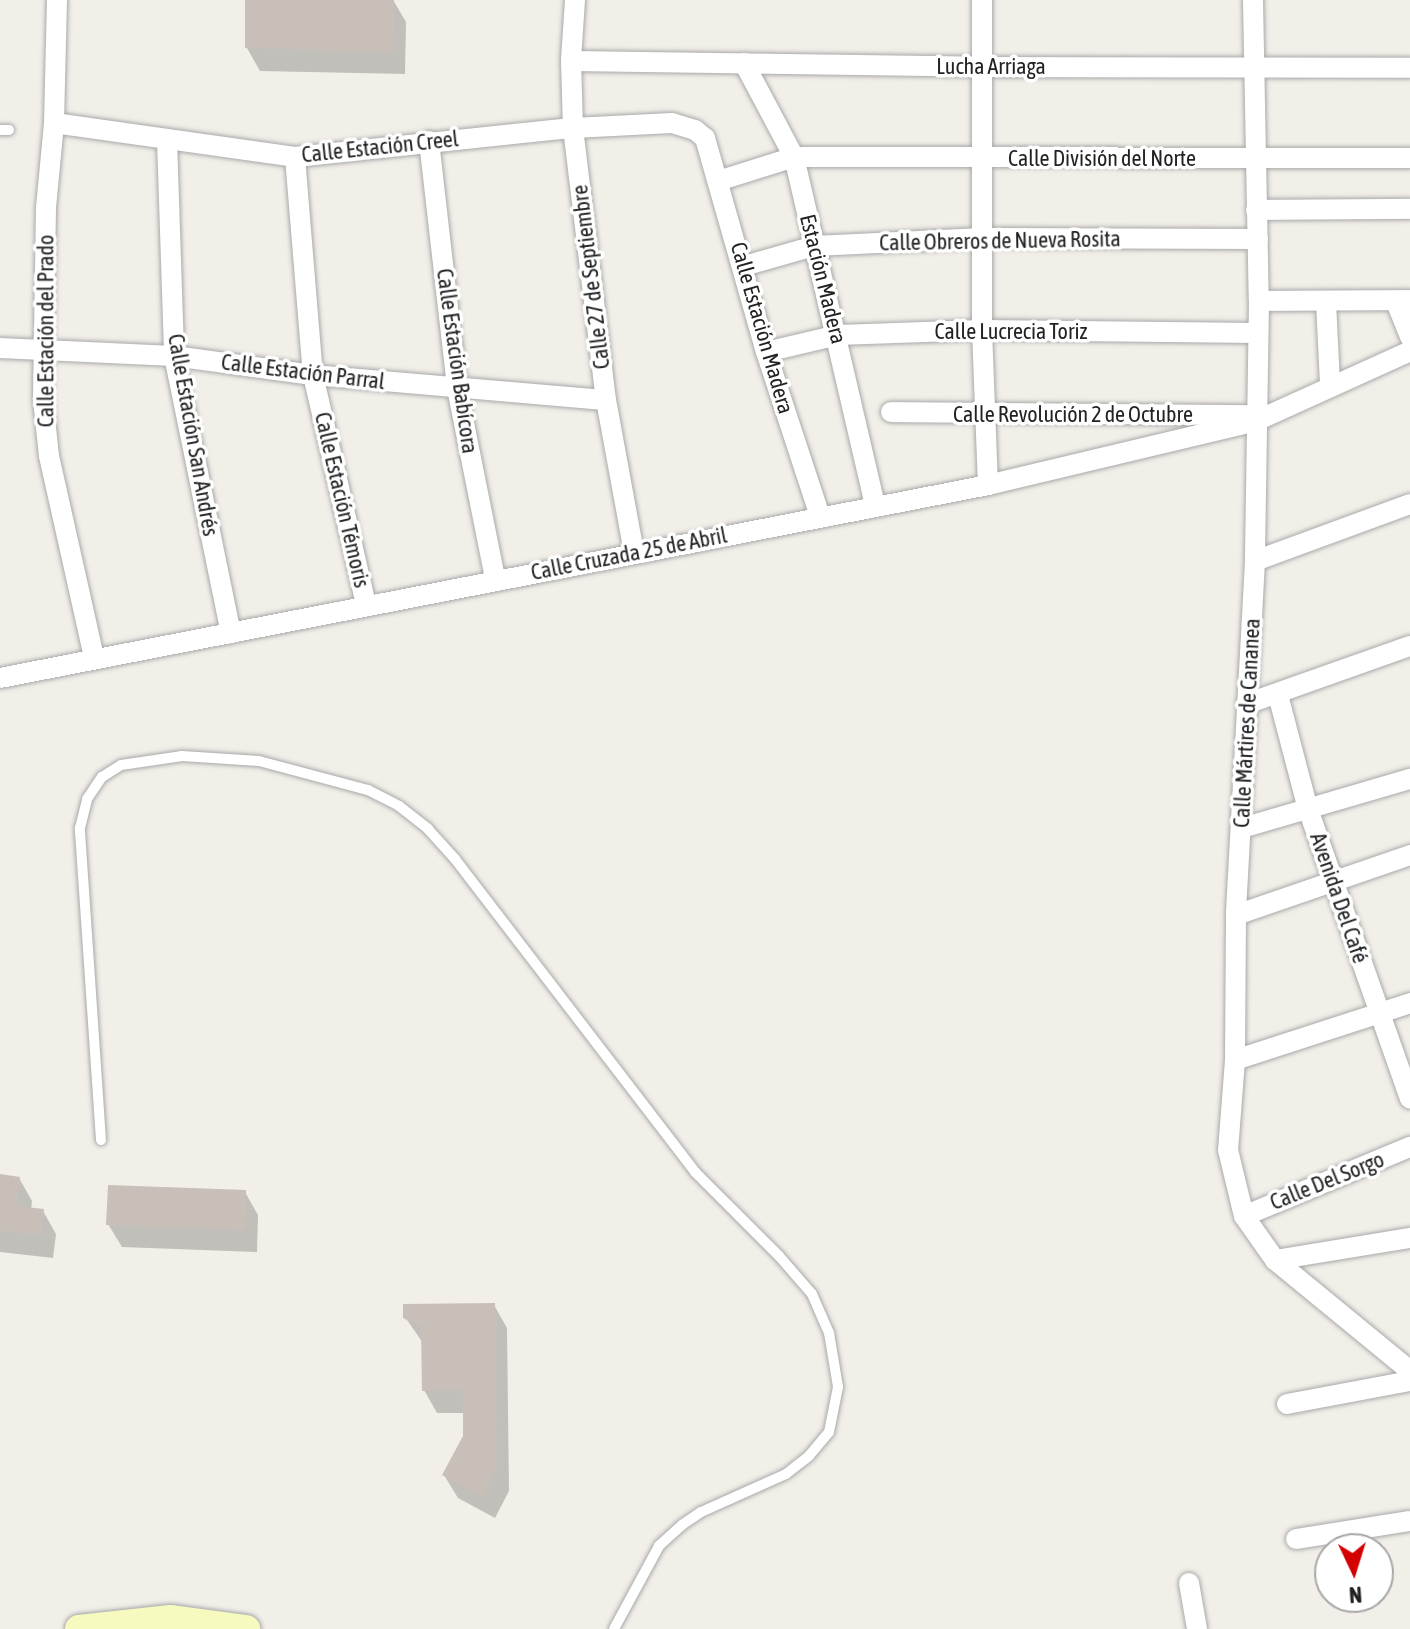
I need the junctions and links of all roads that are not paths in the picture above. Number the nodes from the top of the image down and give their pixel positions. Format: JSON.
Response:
{"nodes":[{"id":1,"x":57,"y":0,"type":"edge"},
{"id":2,"x":575,"y":0,"type":"edge"},
{"id":3,"x":982,"y":0,"type":"edge"},
{"id":4,"x":1253,"y":0,"type":"edge"},
{"id":5,"x":571,"y":61,"type":"junction"},
{"id":6,"x":744,"y":63,"type":"junction"},
{"id":7,"x":1255,"y":66,"type":"junction"},
{"id":8,"x":983,"y":67,"type":"junction"},
{"id":9,"x":1410,"y":68,"type":"edge"},
{"id":10,"x":54,"y":123,"type":"junction"},
{"id":11,"x":573,"y":128,"type":"junction"},
{"id":12,"x":705,"y":138,"type":"joint"},
{"id":13,"x":167,"y":140,"type":"junction"},
{"id":14,"x":429,"y":141,"type":"junction"},
{"id":15,"x":295,"y":157,"type":"junction"},
{"id":16,"x":794,"y":157,"type":"junction"},
{"id":17,"x":982,"y":158,"type":"junction"},
{"id":18,"x":1410,"y":158,"type":"edge"},
{"id":19,"x":1257,"y":159,"type":"junction"},
{"id":20,"x":718,"y":181,"type":"junction"},
{"id":21,"x":1410,"y":209,"type":"edge"},
{"id":22,"x":1256,"y":210,"type":"junction"},
{"id":23,"x":983,"y":238,"type":"junction"},
{"id":24,"x":1258,"y":239,"type":"junction"},
{"id":25,"x":814,"y":246,"type":"junction"},
{"id":26,"x":744,"y":266,"type":"junction"},
{"id":27,"x":1259,"y":301,"type":"junction"},
{"id":28,"x":1403,"y":301,"type":"edge"},
{"id":29,"x":1326,"y":302,"type":"junction"},
{"id":30,"x":982,"y":330,"type":"junction"},
{"id":31,"x":1258,"y":333,"type":"junction"},
{"id":32,"x":838,"y":335,"type":"junction"},
{"id":33,"x":1410,"y":337,"type":"edge"},
{"id":34,"x":0,"y":348,"type":"edge"},
{"id":35,"x":42,"y":348,"type":"junction"},
{"id":36,"x":1410,"y":351,"type":"edge"},
{"id":37,"x":766,"y":352,"type":"junction"},
{"id":38,"x":174,"y":356,"type":"junction"},
{"id":39,"x":313,"y":375,"type":"junction"},
{"id":40,"x":1330,"y":385,"type":"junction"},
{"id":41,"x":457,"y":388,"type":"junction"},
{"id":42,"x":606,"y":400,"type":"junction"},
{"id":43,"x":891,"y":412,"type":"dead end"},
{"id":44,"x":984,"y":416,"type":"junction"},
{"id":45,"x":1255,"y":418,"type":"junction"},
{"id":46,"x":988,"y":485,"type":"junction"},
{"id":47,"x":1410,"y":504,"type":"edge"},
{"id":48,"x":875,"y":506,"type":"junction"},
{"id":49,"x":820,"y":516,"type":"junction"},
{"id":50,"x":634,"y":553,"type":"junction"},
{"id":51,"x":1255,"y":561,"type":"junction"},
{"id":52,"x":495,"y":579,"type":"junction"},
{"id":53,"x":366,"y":605,"type":"junction"},
{"id":54,"x":231,"y":633,"type":"junction"},
{"id":55,"x":1410,"y":646,"type":"edge"},
{"id":56,"x":94,"y":657,"type":"junction"},
{"id":57,"x":0,"y":678,"type":"edge"},
{"id":58,"x":1278,"y":695,"type":"junction"},
{"id":59,"x":1246,"y":704,"type":"junction"},
{"id":60,"x":1410,"y":779,"type":"edge"},
{"id":61,"x":1308,"y":809,"type":"junction"},
{"id":62,"x":1242,"y":828,"type":"junction"},
{"id":63,"x":1410,"y":855,"type":"edge"},
{"id":64,"x":1335,"y":882,"type":"junction"},
{"id":65,"x":1236,"y":915,"type":"junction"},
{"id":66,"x":1410,"y":1003,"type":"edge"},
{"id":67,"x":1379,"y":1014,"type":"junction"},
{"id":68,"x":1235,"y":1060,"type":"junction"},
{"id":69,"x":1410,"y":1099,"type":"edge"},
{"id":70,"x":101,"y":1140,"type":"dead end"},
{"id":71,"x":1410,"y":1147,"type":"edge"},
{"id":72,"x":1244,"y":1216,"type":"junction"},
{"id":73,"x":1410,"y":1238,"type":"edge"},
{"id":74,"x":1275,"y":1260,"type":"junction"},
{"id":75,"x":1410,"y":1371,"type":"edge"},
{"id":76,"x":1410,"y":1381,"type":"edge"},
{"id":77,"x":1287,"y":1404,"type":"dead end"},
{"id":78,"x":1410,"y":1521,"type":"edge"},
{"id":79,"x":1296,"y":1539,"type":"dead end"},
{"id":80,"x":1189,"y":1583,"type":"dead end"},
{"id":81,"x":169,"y":1624,"type":"edge"},
{"id":82,"x":79,"y":1629,"type":"edge"},
{"id":83,"x":246,"y":1629,"type":"edge"},
{"id":84,"x":614,"y":1629,"type":"edge"},
{"id":85,"x":1197,"y":1629,"type":"edge"}],
"edges":[{"from":1,"to":10,"type":"street","name":"Calle Estación del Prado"},
{"from":2,"to":5,"type":"street","name":"Calle 27 de Septiembre"},
{"from":3,"to":8,"type":"street"},
{"from":4,"to":7,"type":"street","name":"Calle Mártires de Cananea"},
{"from":5,"to":6,"type":"street","name":"Lucha Arriaga"},
{"from":5,"to":11,"type":"street","name":"Calle 27 de Septiembre"},
{"from":6,"to":8,"type":"street","name":"Lucha Arriaga"},
{"from":6,"to":16,"type":"street","name":"Estación Madera"},
{"from":7,"to":8,"type":"street","name":"Lucha Arriaga"},
{"from":7,"to":9,"type":"street","name":"Lucha Arriaga"},
{"from":7,"to":19,"type":"street","name":"Calle Mártires de Cananea"},
{"from":8,"to":17,"type":"street"},
{"from":10,"to":13,"type":"street","name":"Calle Estación Creel"},
{"from":10,"to":35,"type":"street","name":"Calle Estación del Prado"},
{"from":11,"to":12,"type":"street","name":"Calle Estación Creel"},
{"from":11,"to":14,"type":"street","name":"Calle Estación Creel"},
{"from":11,"to":42,"type":"street","name":"Calle 27 de Septiembre"},
{"from":12,"to":20,"type":"street","name":"Calle Estación Madera"},
{"from":13,"to":15,"type":"street","name":"Calle Estación Creel"},
{"from":13,"to":38,"type":"street","name":"Calle Estación San Andrés"},
{"from":14,"to":15,"type":"street","name":"Calle Estación Creel"},
{"from":14,"to":41,"type":"street","name":"Calle Estación Babícora"},
{"from":15,"to":39,"type":"street","name":"Calle Estación Témoris"},
{"from":16,"to":17,"type":"street","name":"Calle División del Norte"},
{"from":16,"to":20,"type":"street","name":"Calle División del Norte"},
{"from":16,"to":25,"type":"street","name":"Estación Madera"},
{"from":17,"to":19,"type":"street","name":"Calle División del Norte"},
{"from":17,"to":23,"type":"street"},
{"from":18,"to":19,"type":"street","name":"Calle División del Norte"},
{"from":19,"to":22,"type":"street","name":"Calle Mártires de Cananea"},
{"from":20,"to":26,"type":"street","name":"Calle Estación Madera"},
{"from":21,"to":22,"type":"street"},
{"from":22,"to":24,"type":"street","name":"Calle Mártires de Cananea"},
{"from":23,"to":24,"type":"street","name":"Calle Obreros de Nueva Rosita"},
{"from":23,"to":25,"type":"street","name":"Calle Obreros de Nueva Rosita"},
{"from":23,"to":30,"type":"street"},
{"from":24,"to":27,"type":"street","name":"Calle Mártires de Cananea"},
{"from":25,"to":26,"type":"street","name":"Calle Obreros de Nueva Rosita"},
{"from":25,"to":32,"type":"street","name":"Estación Madera"},
{"from":26,"to":37,"type":"street","name":"Calle Estación Madera"},
{"from":27,"to":29,"type":"street"},
{"from":27,"to":31,"type":"street","name":"Calle Mártires de Cananea"},
{"from":28,"to":29,"type":"street"},
{"from":28,"to":33,"type":"street"},
{"from":29,"to":40,"type":"street"},
{"from":30,"to":31,"type":"street","name":"Calle Lucrecia Toriz"},
{"from":30,"to":32,"type":"street","name":"Calle Lucrecia Toriz"},
{"from":30,"to":44,"type":"street"},
{"from":31,"to":45,"type":"street","name":"Calle Mártires de Cananea"},
{"from":32,"to":37,"type":"street","name":"Calle Lucrecia Toriz"},
{"from":32,"to":48,"type":"street","name":"Estación Madera"},
{"from":34,"to":35,"type":"street","name":"Calle Estación Parral"},
{"from":35,"to":38,"type":"street","name":"Calle Estación Parral"},
{"from":35,"to":56,"type":"street","name":"Calle Estación del Prado"},
{"from":36,"to":40,"type":"street"},
{"from":37,"to":49,"type":"street","name":"Calle Estación Madera"},
{"from":38,"to":39,"type":"street","name":"Calle Estación Parral"},
{"from":38,"to":54,"type":"street","name":"Calle Estación San Andrés"},
{"from":39,"to":41,"type":"street","name":"Calle Estación Parral"},
{"from":39,"to":53,"type":"street","name":"Calle Estación Témoris"},
{"from":40,"to":45,"type":"street"},
{"from":41,"to":42,"type":"street","name":"Calle Estación Parral"},
{"from":41,"to":52,"type":"street","name":"Calle Estación Babícora"},
{"from":42,"to":50,"type":"street","name":"Calle 27 de Septiembre"},
{"from":43,"to":44,"type":"street","name":"Calle Revolución 2 de Octubre"},
{"from":44,"to":45,"type":"street","name":"Calle Revolución 2 de Octubre"},
{"from":44,"to":46,"type":"street"},
{"from":45,"to":46,"type":"street","name":"Calle Cruzada 25 de Abril"},
{"from":45,"to":51,"type":"street","name":"Calle Mártires de Cananea"},
{"from":46,"to":48,"type":"street","name":"Calle Cruzada 25 de Abril"},
{"from":47,"to":51,"type":"street"},
{"from":48,"to":49,"type":"street","name":"Calle Cruzada 25 de Abril"},
{"from":49,"to":50,"type":"street","name":"Calle Cruzada 25 de Abril"},
{"from":50,"to":52,"type":"street","name":"Calle Cruzada 25 de Abril"},
{"from":51,"to":59,"type":"street","name":"Calle Mártires de Cananea"},
{"from":52,"to":53,"type":"street","name":"Calle Cruzada 25 de Abril"},
{"from":53,"to":54,"type":"street","name":"Calle Cruzada 25 de Abril"},
{"from":54,"to":56,"type":"street","name":"Calle Cruzada 25 de Abril"},
{"from":55,"to":58,"type":"street"},
{"from":56,"to":57,"type":"street","name":"Calle Cruzada 25 de Abril"},
{"from":58,"to":59,"type":"street"},
{"from":58,"to":61,"type":"street","name":"Avenida Del Café"},
{"from":59,"to":62,"type":"street","name":"Calle Mártires de Cananea"},
{"from":60,"to":61,"type":"street"},
{"from":61,"to":62,"type":"street"},
{"from":61,"to":64,"type":"street","name":"Avenida Del Café"},
{"from":62,"to":65,"type":"street","name":"Calle Mártires de Cananea"},
{"from":63,"to":64,"type":"street"},
{"from":64,"to":65,"type":"street"},
{"from":64,"to":67,"type":"street","name":"Avenida Del Café"},
{"from":65,"to":68,"type":"street","name":"Calle Mártires de Cananea"},
{"from":66,"to":67,"type":"street"},
{"from":67,"to":68,"type":"street"},
{"from":67,"to":69,"type":"street","name":"Avenida Del Café"},
{"from":68,"to":72,"type":"street","name":"Calle Mártires de Cananea"},
{"from":70,"to":84,"type":"lane"},
{"from":71,"to":72,"type":"street","name":"Calle Del Sorgo"},
{"from":72,"to":74,"type":"street","name":"Calle Mártires de Cananea"},
{"from":73,"to":74,"type":"street"},
{"from":74,"to":75,"type":"street","name":"Calle Mártires de Cananea"},
{"from":76,"to":77,"type":"street"},
{"from":78,"to":79,"type":"street"},
{"from":80,"to":85,"type":"street"},
{"from":81,"to":82,"type":"main road"},
{"from":81,"to":83,"type":"main road"}]}
